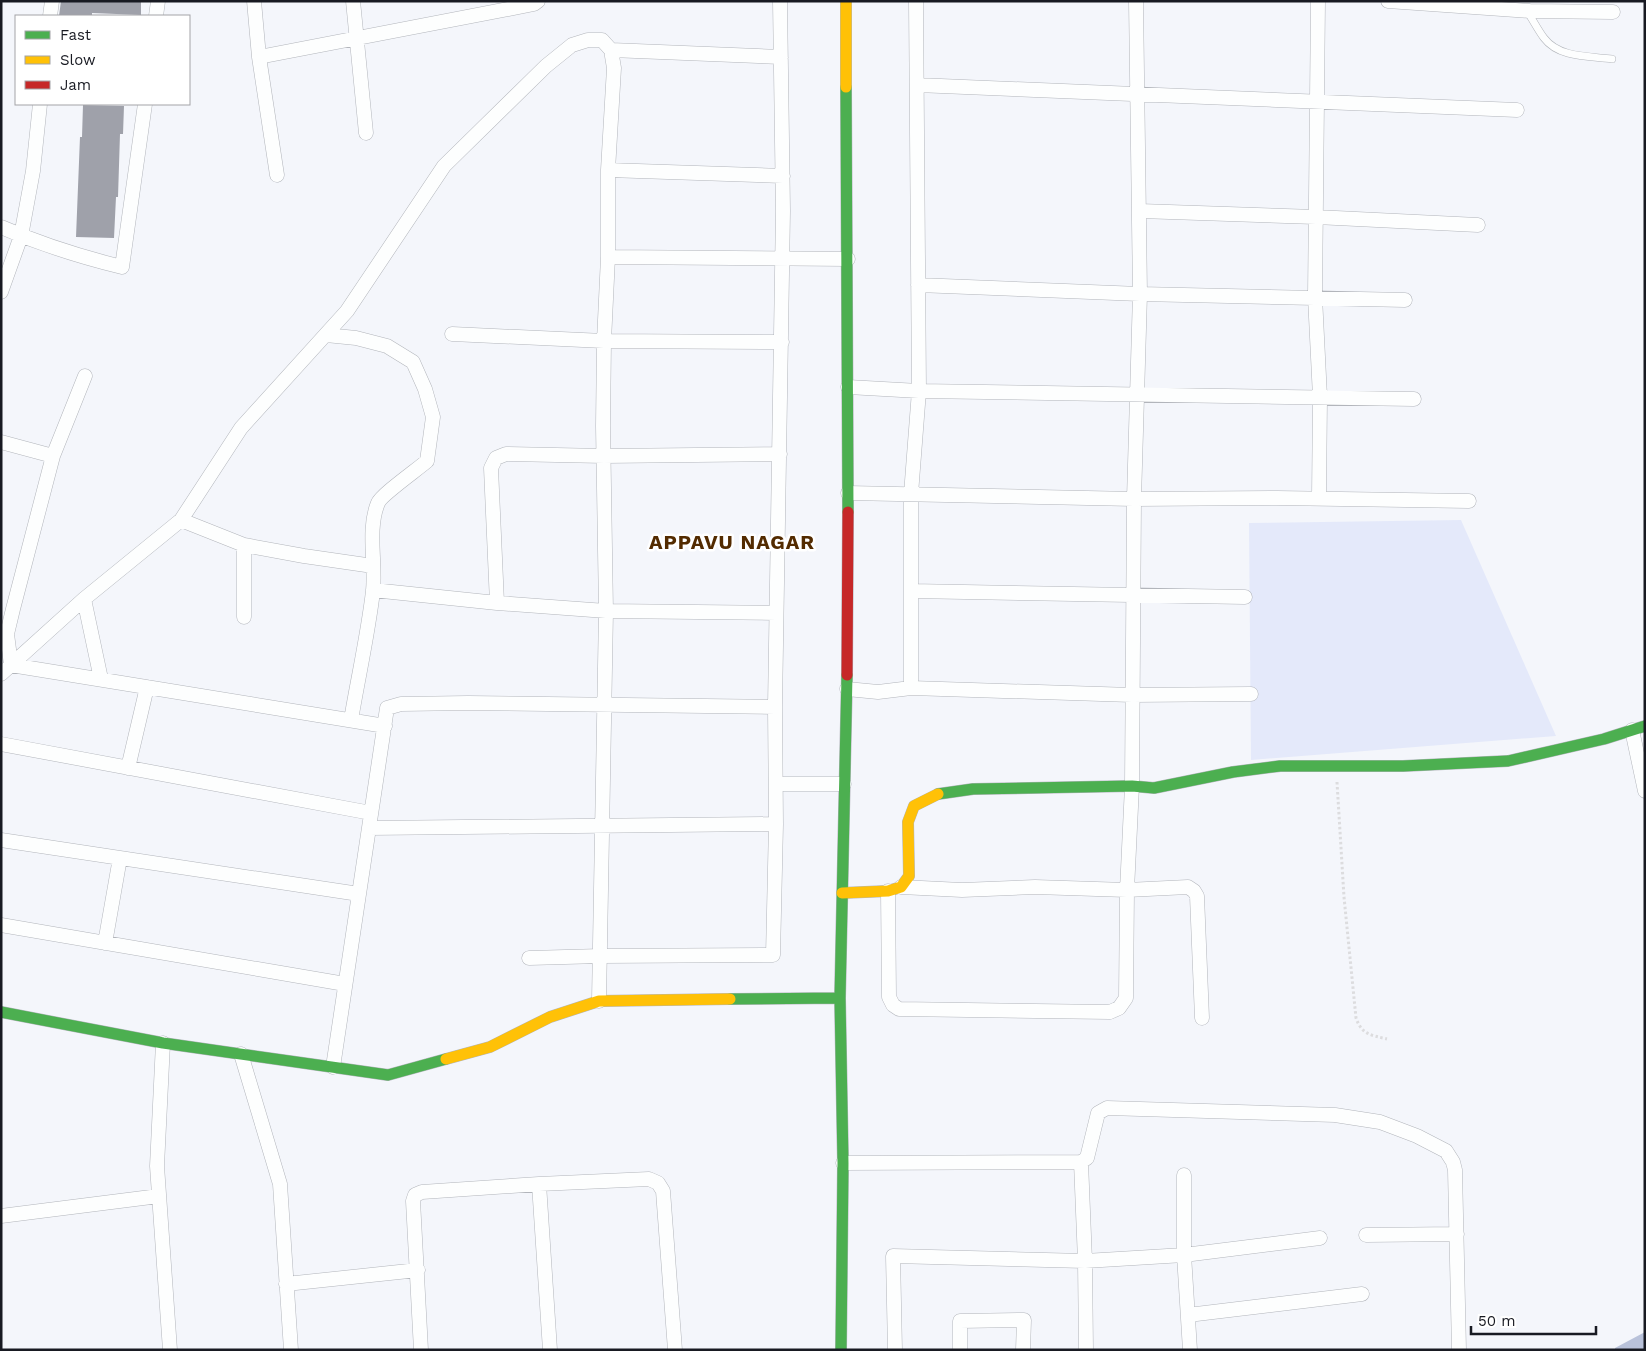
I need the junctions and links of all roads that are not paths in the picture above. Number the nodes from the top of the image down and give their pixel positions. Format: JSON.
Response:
{"nodes":[{"id":1,"x":52,"y":1,"type":"edge"},
{"id":2,"x":158,"y":1,"type":"edge"},
{"id":3,"x":254,"y":1,"type":"edge"},
{"id":4,"x":353,"y":1,"type":"edge"},
{"id":5,"x":538,"y":1,"type":"edge"},
{"id":6,"x":780,"y":1,"type":"edge"},
{"id":7,"x":846,"y":1,"type":"edge"},
{"id":8,"x":916,"y":1,"type":"edge"},
{"id":9,"x":1136,"y":1,"type":"edge"},
{"id":10,"x":1318,"y":1,"type":"edge"},
{"id":11,"x":1388,"y":1,"type":"edge"},
{"id":12,"x":1462,"y":4,"type":"edge"},
{"id":13,"x":1527,"y":10,"type":"junction"},
{"id":14,"x":1613,"y":12,"type":"dead end"},
{"id":15,"x":50,"y":15,"type":"edge"},
{"id":16,"x":156,"y":15,"type":"edge"},
{"id":17,"x":358,"y":39,"type":"junction"},
{"id":18,"x":611,"y":50,"type":"junction"},
{"id":19,"x":781,"y":56,"type":"junction"},
{"id":20,"x":259,"y":57,"type":"junction"},
{"id":21,"x":1612,"y":59,"type":"dead end"},
{"id":22,"x":917,"y":85,"type":"junction"},
{"id":23,"x":1138,"y":95,"type":"junction"},
{"id":24,"x":1316,"y":100,"type":"junction"},
{"id":25,"x":40,"y":105,"type":"edge"},
{"id":26,"x":145,"y":105,"type":"edge"},
{"id":27,"x":1517,"y":110,"type":"dead end"},
{"id":28,"x":366,"y":132,"type":"dead end"},
{"id":29,"x":608,"y":170,"type":"junction"},
{"id":30,"x":277,"y":175,"type":"dead end"},
{"id":31,"x":783,"y":176,"type":"junction"},
{"id":32,"x":1140,"y":211,"type":"junction"},
{"id":33,"x":1316,"y":217,"type":"junction"},
{"id":34,"x":1478,"y":225,"type":"dead end"},
{"id":35,"x":1,"y":227,"type":"edge"},
{"id":36,"x":21,"y":236,"type":"junction"},
{"id":37,"x":608,"y":257,"type":"junction"},
{"id":38,"x":783,"y":258,"type":"junction"},
{"id":39,"x":848,"y":258,"type":"junction"},
{"id":40,"x":918,"y":285,"type":"junction"},
{"id":41,"x":1,"y":292,"type":"edge"},
{"id":42,"x":1140,"y":294,"type":"junction"},
{"id":43,"x":1316,"y":297,"type":"junction"},
{"id":44,"x":1405,"y":300,"type":"dead end"},
{"id":45,"x":326,"y":334,"type":"junction"},
{"id":46,"x":452,"y":334,"type":"dead end"},
{"id":47,"x":604,"y":341,"type":"junction"},
{"id":48,"x":782,"y":342,"type":"junction"},
{"id":49,"x":85,"y":376,"type":"dead end"},
{"id":50,"x":848,"y":387,"type":"junction"},
{"id":51,"x":919,"y":391,"type":"junction"},
{"id":52,"x":1137,"y":394,"type":"junction"},
{"id":53,"x":1320,"y":397,"type":"junction"},
{"id":54,"x":1414,"y":399,"type":"dead end"},
{"id":55,"x":1,"y":442,"type":"edge"},
{"id":56,"x":780,"y":454,"type":"junction"},
{"id":57,"x":53,"y":456,"type":"junction"},
{"id":58,"x":604,"y":456,"type":"junction"},
{"id":59,"x":848,"y":493,"type":"junction"},
{"id":60,"x":911,"y":494,"type":"junction"},
{"id":61,"x":1319,"y":498,"type":"junction"},
{"id":62,"x":1134,"y":499,"type":"junction"},
{"id":63,"x":1469,"y":501,"type":"dead end"},
{"id":64,"x":181,"y":520,"type":"junction"},
{"id":65,"x":244,"y":545,"type":"junction"},
{"id":66,"x":373,"y":566,"type":"junction"},
{"id":67,"x":373,"y":590,"type":"junction"},
{"id":68,"x":911,"y":590,"type":"junction"},
{"id":69,"x":1134,"y":595,"type":"junction"},
{"id":70,"x":1245,"y":597,"type":"dead end"},
{"id":71,"x":84,"y":599,"type":"junction"},
{"id":72,"x":496,"y":603,"type":"junction"},
{"id":73,"x":606,"y":611,"type":"junction"},
{"id":74,"x":776,"y":613,"type":"junction"},
{"id":75,"x":244,"y":617,"type":"dead end"},
{"id":76,"x":6,"y":669,"type":"edge"},
{"id":77,"x":101,"y":680,"type":"junction"},
{"id":78,"x":147,"y":687,"type":"junction"},
{"id":79,"x":910,"y":688,"type":"junction"},
{"id":80,"x":847,"y":689,"type":"junction"},
{"id":81,"x":1251,"y":694,"type":"dead end"},
{"id":82,"x":1132,"y":695,"type":"junction"},
{"id":83,"x":604,"y":704,"type":"junction"},
{"id":84,"x":775,"y":707,"type":"junction"},
{"id":85,"x":350,"y":720,"type":"junction"},
{"id":86,"x":385,"y":726,"type":"junction"},
{"id":87,"x":1638,"y":728,"type":"edge"},
{"id":88,"x":1,"y":744,"type":"edge"},
{"id":89,"x":128,"y":768,"type":"junction"},
{"id":90,"x":776,"y":784,"type":"junction"},
{"id":91,"x":844,"y":784,"type":"junction"},
{"id":92,"x":1132,"y":786,"type":"junction"},
{"id":93,"x":1645,"y":791,"type":"edge"},
{"id":94,"x":371,"y":813,"type":"junction"},
{"id":95,"x":776,"y":824,"type":"junction"},
{"id":96,"x":602,"y":826,"type":"junction"},
{"id":97,"x":369,"y":828,"type":"junction"},
{"id":98,"x":1,"y":840,"type":"edge"},
{"id":99,"x":120,"y":858,"type":"junction"},
{"id":100,"x":902,"y":888,"type":"junction"},
{"id":101,"x":1128,"y":890,"type":"junction"},
{"id":102,"x":888,"y":891,"type":"junction"},
{"id":103,"x":842,"y":893,"type":"junction"},
{"id":104,"x":359,"y":894,"type":"junction"},
{"id":105,"x":1,"y":926,"type":"edge"},
{"id":106,"x":105,"y":943,"type":"junction"},
{"id":107,"x":601,"y":956,"type":"junction"},
{"id":108,"x":529,"y":958,"type":"dead end"},
{"id":109,"x":345,"y":984,"type":"junction"},
{"id":110,"x":840,"y":998,"type":"junction"},
{"id":111,"x":599,"y":1001,"type":"junction"},
{"id":112,"x":1,"y":1012,"type":"edge"},
{"id":113,"x":1202,"y":1018,"type":"dead end"},
{"id":114,"x":163,"y":1043,"type":"junction"},
{"id":115,"x":241,"y":1054,"type":"junction"},
{"id":116,"x":333,"y":1067,"type":"junction"},
{"id":117,"x":1081,"y":1162,"type":"junction"},
{"id":118,"x":843,"y":1163,"type":"junction"},
{"id":119,"x":1184,"y":1176,"type":"dead end"},
{"id":120,"x":539,"y":1184,"type":"junction"},
{"id":121,"x":159,"y":1196,"type":"junction"},
{"id":122,"x":1,"y":1216,"type":"edge"},
{"id":123,"x":1456,"y":1234,"type":"junction"},
{"id":124,"x":1366,"y":1235,"type":"dead end"},
{"id":125,"x":1320,"y":1238,"type":"dead end"},
{"id":126,"x":1184,"y":1255,"type":"junction"},
{"id":127,"x":1085,"y":1261,"type":"junction"},
{"id":128,"x":418,"y":1270,"type":"junction"},
{"id":129,"x":286,"y":1284,"type":"junction"},
{"id":130,"x":1362,"y":1294,"type":"dead end"},
{"id":131,"x":1188,"y":1315,"type":"junction"},
{"id":132,"x":170,"y":1350,"type":"edge"},
{"id":133,"x":291,"y":1350,"type":"edge"},
{"id":134,"x":421,"y":1350,"type":"edge"},
{"id":135,"x":550,"y":1350,"type":"edge"},
{"id":136,"x":675,"y":1350,"type":"edge"},
{"id":137,"x":841,"y":1350,"type":"edge"},
{"id":138,"x":895,"y":1350,"type":"edge"},
{"id":139,"x":960,"y":1350,"type":"edge"},
{"id":140,"x":1024,"y":1350,"type":"edge"},
{"id":141,"x":1086,"y":1350,"type":"edge"},
{"id":142,"x":1190,"y":1350,"type":"edge"},
{"id":143,"x":1459,"y":1350,"type":"edge"}],
"edges":[{"from":1,"to":15,"type":"street"},
{"from":2,"to":16,"type":"street"},
{"from":3,"to":20,"type":"street"},
{"from":4,"to":17,"type":"street"},
{"from":5,"to":17,"type":"street"},
{"from":6,"to":19,"type":"street"},
{"from":7,"to":39,"type":"street"},
{"from":8,"to":22,"type":"street"},
{"from":9,"to":23,"type":"street"},
{"from":10,"to":24,"type":"street"},
{"from":11,"to":12,"type":"street"},
{"from":12,"to":13,"type":"street"},
{"from":13,"to":14,"type":"street"},
{"from":13,"to":21,"type":"lane"},
{"from":17,"to":20,"type":"street"},
{"from":17,"to":28,"type":"street"},
{"from":18,"to":19,"type":"street"},
{"from":18,"to":29,"type":"street"},
{"from":18,"to":45,"type":"street"},
{"from":19,"to":31,"type":"street"},
{"from":20,"to":30,"type":"street"},
{"from":22,"to":23,"type":"street"},
{"from":22,"to":40,"type":"street"},
{"from":23,"to":24,"type":"street"},
{"from":23,"to":32,"type":"street"},
{"from":24,"to":27,"type":"street"},
{"from":24,"to":33,"type":"street"},
{"from":25,"to":36,"type":"street"},
{"from":26,"to":36,"type":"street"},
{"from":29,"to":31,"type":"street"},
{"from":29,"to":37,"type":"street"},
{"from":31,"to":38,"type":"street"},
{"from":32,"to":33,"type":"street"},
{"from":32,"to":42,"type":"street"},
{"from":33,"to":34,"type":"street"},
{"from":33,"to":43,"type":"street"},
{"from":35,"to":36,"type":"street"},
{"from":36,"to":41,"type":"street"},
{"from":37,"to":38,"type":"street"},
{"from":37,"to":47,"type":"street"},
{"from":38,"to":39,"type":"street"},
{"from":38,"to":48,"type":"street"},
{"from":39,"to":50,"type":"street"},
{"from":40,"to":42,"type":"street"},
{"from":40,"to":51,"type":"street"},
{"from":42,"to":43,"type":"street"},
{"from":42,"to":52,"type":"street"},
{"from":43,"to":44,"type":"street"},
{"from":43,"to":53,"type":"street"},
{"from":45,"to":64,"type":"street"},
{"from":45,"to":66,"type":"street"},
{"from":46,"to":47,"type":"street"},
{"from":47,"to":48,"type":"street"},
{"from":47,"to":58,"type":"street"},
{"from":48,"to":56,"type":"street"},
{"from":49,"to":57,"type":"street"},
{"from":50,"to":51,"type":"street"},
{"from":50,"to":59,"type":"street"},
{"from":51,"to":52,"type":"street"},
{"from":51,"to":60,"type":"street"},
{"from":52,"to":53,"type":"street"},
{"from":52,"to":62,"type":"street"},
{"from":53,"to":54,"type":"street"},
{"from":53,"to":61,"type":"street"},
{"from":55,"to":57,"type":"street"},
{"from":56,"to":58,"type":"street"},
{"from":56,"to":74,"type":"street"},
{"from":57,"to":76,"type":"street"},
{"from":58,"to":72,"type":"street"},
{"from":58,"to":73,"type":"street"},
{"from":59,"to":60,"type":"street"},
{"from":59,"to":80,"type":"street"},
{"from":60,"to":62,"type":"street"},
{"from":60,"to":68,"type":"street"},
{"from":61,"to":62,"type":"street"},
{"from":61,"to":63,"type":"street"},
{"from":62,"to":69,"type":"street"},
{"from":64,"to":65,"type":"street"},
{"from":64,"to":71,"type":"street"},
{"from":65,"to":66,"type":"street"},
{"from":65,"to":75,"type":"street"},
{"from":66,"to":67,"type":"street"},
{"from":67,"to":72,"type":"street"},
{"from":67,"to":85,"type":"street"},
{"from":68,"to":69,"type":"street"},
{"from":68,"to":79,"type":"street"},
{"from":69,"to":70,"type":"street"},
{"from":69,"to":82,"type":"street"},
{"from":71,"to":76,"type":"street"},
{"from":71,"to":77,"type":"street"},
{"from":72,"to":73,"type":"street"},
{"from":73,"to":74,"type":"street"},
{"from":73,"to":83,"type":"street"},
{"from":74,"to":84,"type":"street"},
{"from":76,"to":77,"type":"street"},
{"from":77,"to":78,"type":"street"},
{"from":78,"to":85,"type":"street"},
{"from":78,"to":89,"type":"street"},
{"from":79,"to":80,"type":"street"},
{"from":79,"to":82,"type":"street"},
{"from":80,"to":91,"type":"street"},
{"from":81,"to":82,"type":"street"},
{"from":82,"to":92,"type":"street"},
{"from":83,"to":84,"type":"street"},
{"from":83,"to":86,"type":"street"},
{"from":83,"to":96,"type":"street"},
{"from":84,"to":90,"type":"street"},
{"from":85,"to":86,"type":"street"},
{"from":86,"to":94,"type":"street"},
{"from":87,"to":92,"type":"street"},
{"from":87,"to":93,"type":"street"},
{"from":88,"to":89,"type":"street"},
{"from":89,"to":94,"type":"street"},
{"from":90,"to":91,"type":"street"},
{"from":90,"to":95,"type":"street"},
{"from":91,"to":103,"type":"street"},
{"from":92,"to":100,"type":"street"},
{"from":92,"to":101,"type":"street"},
{"from":94,"to":97,"type":"street"},
{"from":95,"to":96,"type":"street"},
{"from":95,"to":107,"type":"street"},
{"from":96,"to":97,"type":"street"},
{"from":96,"to":107,"type":"street"},
{"from":97,"to":104,"type":"street"},
{"from":98,"to":99,"type":"street"},
{"from":99,"to":104,"type":"street"},
{"from":99,"to":106,"type":"street"},
{"from":100,"to":101,"type":"street"},
{"from":100,"to":102,"type":"street"},
{"from":101,"to":102,"type":"street"},
{"from":101,"to":113,"type":"street"},
{"from":102,"to":103,"type":"street"},
{"from":103,"to":110,"type":"street"},
{"from":104,"to":109,"type":"street"},
{"from":105,"to":106,"type":"street"},
{"from":106,"to":109,"type":"street"},
{"from":107,"to":108,"type":"street"},
{"from":107,"to":111,"type":"street"},
{"from":109,"to":116,"type":"street"},
{"from":110,"to":111,"type":"street"},
{"from":110,"to":118,"type":"street"},
{"from":111,"to":116,"type":"street"},
{"from":112,"to":114,"type":"street"},
{"from":114,"to":115,"type":"street"},
{"from":114,"to":121,"type":"street"},
{"from":115,"to":116,"type":"street"},
{"from":115,"to":129,"type":"street"},
{"from":117,"to":118,"type":"street"},
{"from":117,"to":123,"type":"street"},
{"from":117,"to":127,"type":"street"},
{"from":118,"to":137,"type":"street"},
{"from":119,"to":126,"type":"street"},
{"from":120,"to":128,"type":"street"},
{"from":120,"to":135,"type":"street"},
{"from":120,"to":136,"type":"street"},
{"from":121,"to":122,"type":"street"},
{"from":121,"to":132,"type":"street"},
{"from":123,"to":124,"type":"street"},
{"from":123,"to":143,"type":"street"},
{"from":125,"to":126,"type":"street"},
{"from":126,"to":127,"type":"street"},
{"from":126,"to":131,"type":"street"},
{"from":127,"to":138,"type":"street"},
{"from":127,"to":141,"type":"street"},
{"from":128,"to":129,"type":"street"},
{"from":128,"to":134,"type":"street"},
{"from":129,"to":133,"type":"street"},
{"from":130,"to":131,"type":"street"},
{"from":131,"to":142,"type":"street"},
{"from":139,"to":140,"type":"street"}]}
